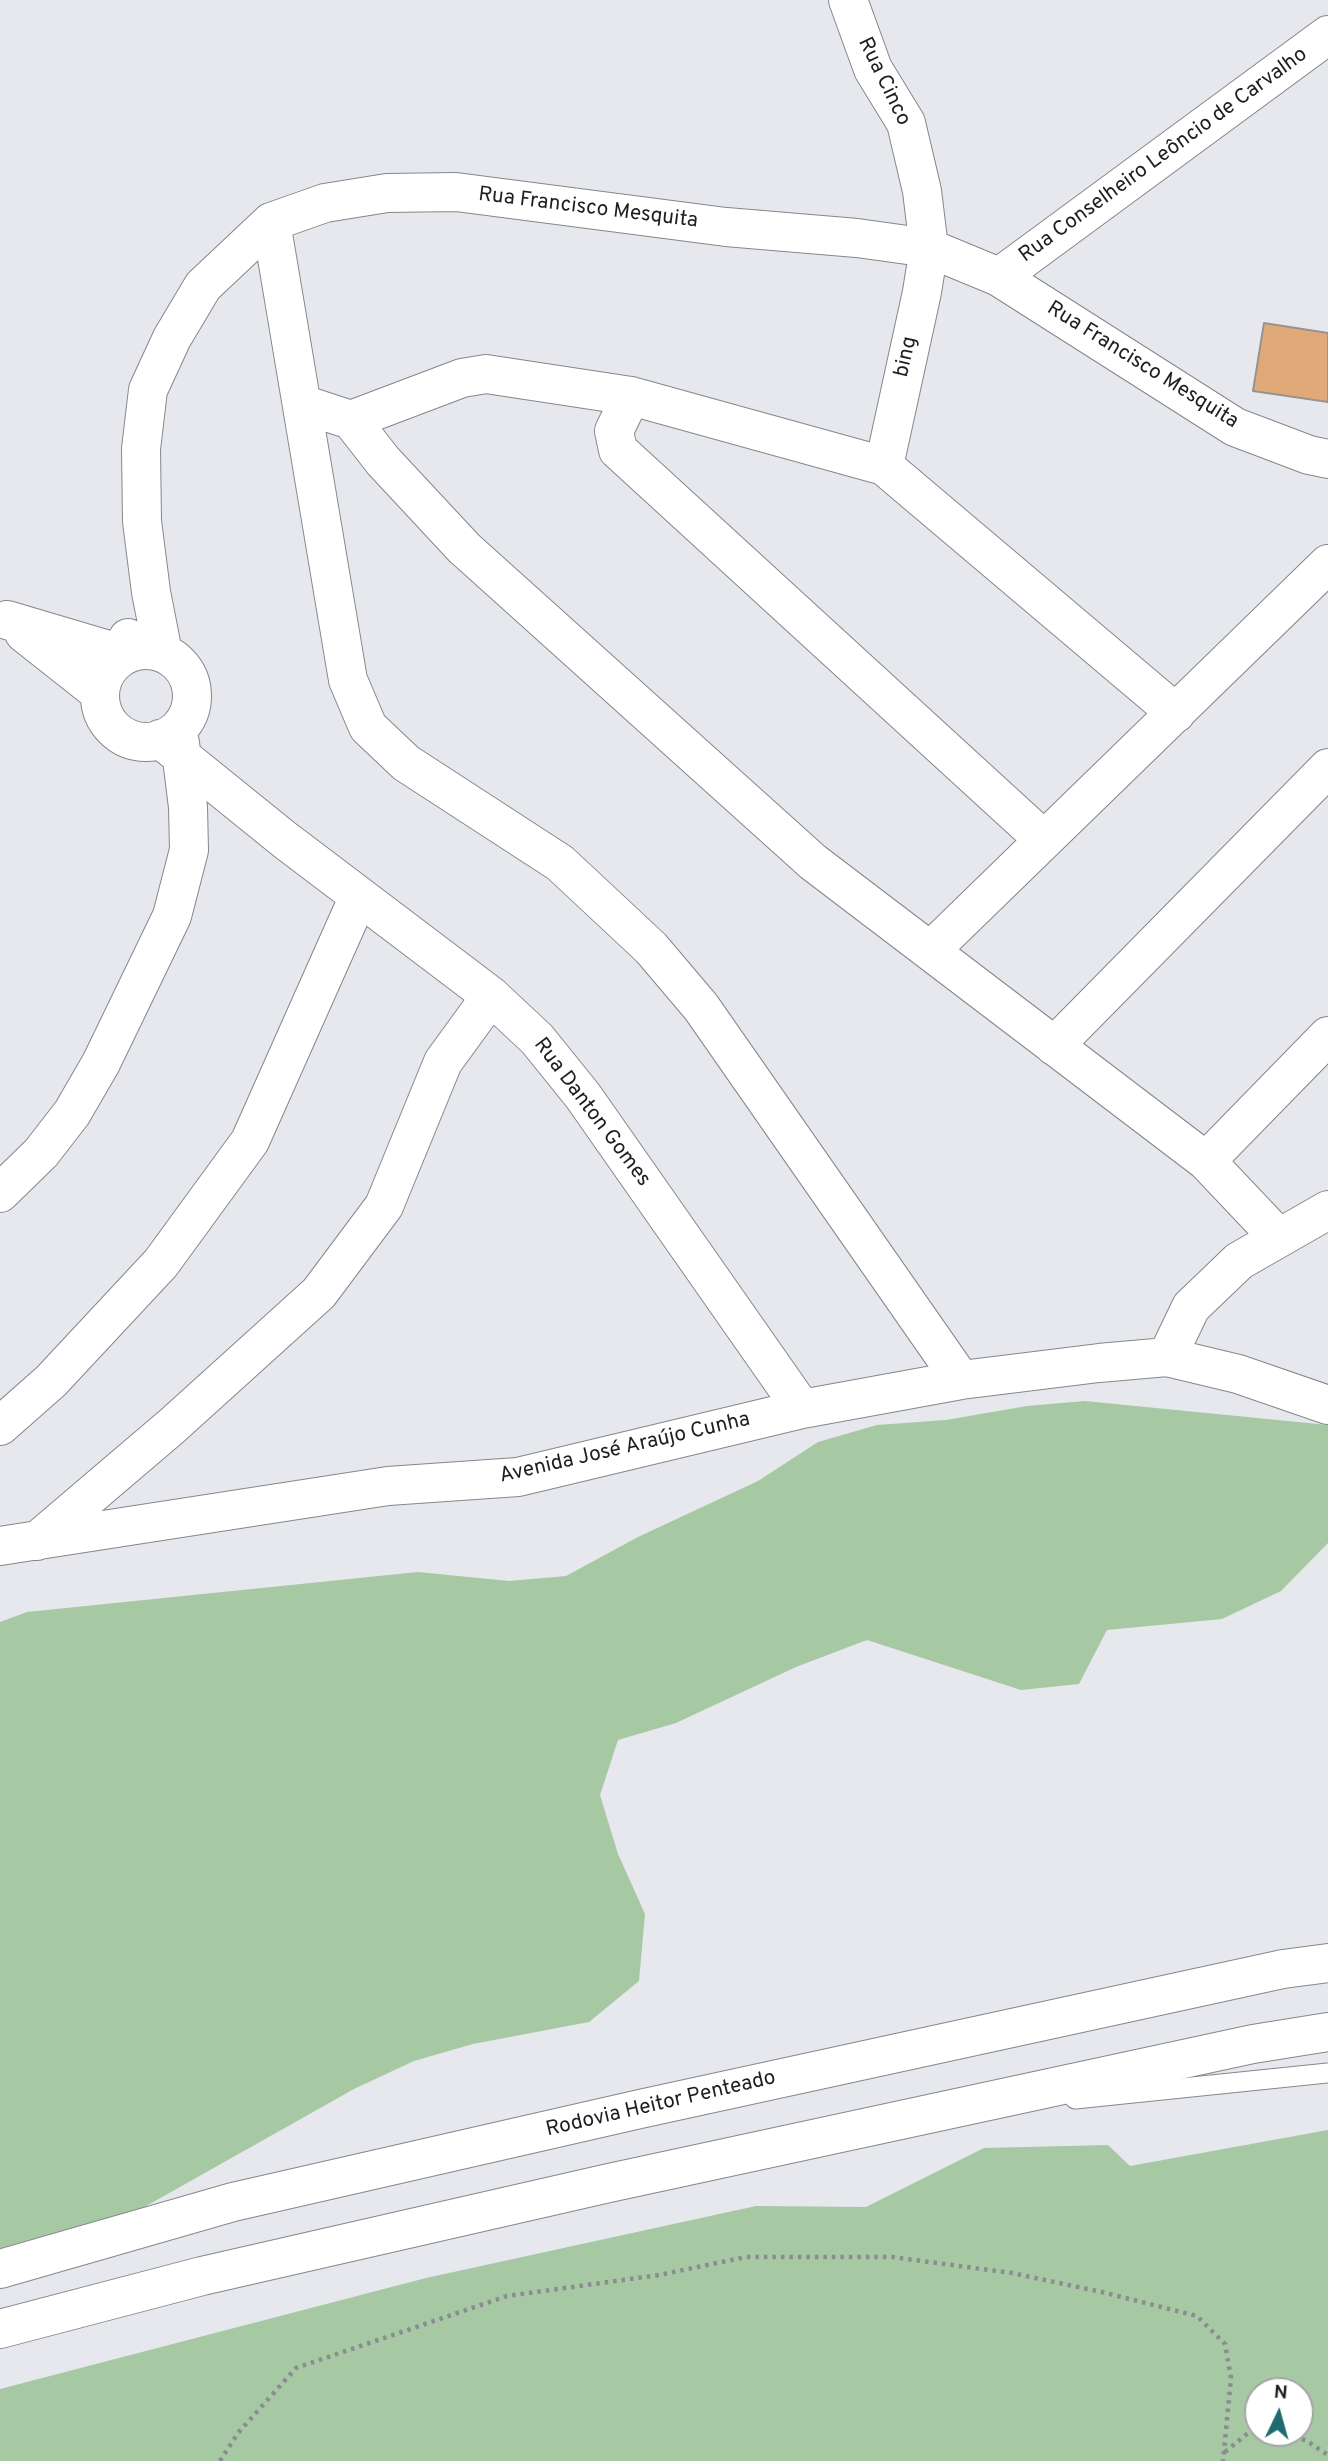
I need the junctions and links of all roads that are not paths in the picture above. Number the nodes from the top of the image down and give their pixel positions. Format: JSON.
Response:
{"nodes":[{"id":1,"x":848,"y":0,"type":"edge"},
{"id":2,"x":1328,"y":35,"type":"edge"},
{"id":3,"x":271,"y":222,"type":"junction"},
{"id":4,"x":929,"y":248,"type":"junction"},
{"id":5,"x":999,"y":277,"type":"junction"},
{"id":6,"x":631,"y":396,"type":"junction"},
{"id":7,"x":302,"y":404,"type":"junction"},
{"id":8,"x":351,"y":420,"type":"junction"},
{"id":9,"x":1328,"y":459,"type":"edge"},
{"id":10,"x":884,"y":466,"type":"junction"},
{"id":11,"x":146,"y":550,"type":"junction"},
{"id":12,"x":1328,"y":564,"type":"edge"},
{"id":13,"x":3,"y":617,"type":"edge"},
{"id":14,"x":163,"y":653,"type":"junction"},
{"id":15,"x":125,"y":655,"type":"junction"},
{"id":16,"x":100,"y":693,"type":"junction"},
{"id":17,"x":1176,"y":713,"type":"junction"},
{"id":18,"x":173,"y":742,"type":"junction"},
{"id":19,"x":1328,"y":768,"type":"edge"},
{"id":20,"x":1044,"y":840,"type":"junction"},
{"id":21,"x":359,"y":896,"type":"junction"},
{"id":22,"x":930,"y":951,"type":"junction"},
{"id":23,"x":491,"y":996,"type":"junction"},
{"id":24,"x":1328,"y":1036,"type":"edge"},
{"id":25,"x":1054,"y":1046,"type":"junction"},
{"id":26,"x":1206,"y":1161,"type":"junction"},
{"id":27,"x":0,"y":1193,"type":"edge"},
{"id":28,"x":1328,"y":1210,"type":"edge"},
{"id":29,"x":1278,"y":1237,"type":"junction"},
{"id":30,"x":1167,"y":1357,"type":"junction"},
{"id":31,"x":961,"y":1380,"type":"junction"},
{"id":32,"x":1328,"y":1405,"type":"edge"},
{"id":33,"x":802,"y":1409,"type":"junction"},
{"id":34,"x":0,"y":1426,"type":"edge"},
{"id":35,"x":18,"y":1543,"type":"edge"},
{"id":36,"x":1328,"y":1963,"type":"edge"},
{"id":37,"x":1328,"y":2032,"type":"edge"},
{"id":38,"x":1328,"y":2073,"type":"edge"},
{"id":39,"x":920,"y":2115,"type":"junction"},
{"id":40,"x":0,"y":2269,"type":"edge"},
{"id":41,"x":0,"y":2329,"type":"edge"}],
"edges":[{"from":1,"to":4,"type":"street","name":"Rua Cinco"},
{"from":2,"to":5,"type":"street","name":"Rua Conselheiro Leôncio de Carvalho"},
{"from":3,"to":4,"type":"street","name":"Rua Francisco Mesquita"},
{"from":3,"to":7,"type":"street"},
{"from":3,"to":11,"type":"street","name":"Rua Francisco Mesquita"},
{"from":4,"to":5,"type":"street","name":"Rua Francisco Mesquita"},
{"from":4,"to":10,"type":"street","name":"bing"},
{"from":5,"to":9,"type":"street","name":"Rua Francisco Mesquita"},
{"from":6,"to":8,"type":"street"},
{"from":6,"to":10,"type":"street"},
{"from":6,"to":20,"type":"street"},
{"from":7,"to":8,"type":"street"},
{"from":7,"to":31,"type":"street"},
{"from":8,"to":22,"type":"street"},
{"from":10,"to":17,"type":"street"},
{"from":11,"to":14,"type":"street","name":"Rua Francisco Mesquita"},
{"from":11,"to":15,"type":"street"},
{"from":12,"to":17,"type":"street"},
{"from":13,"to":15,"type":"street"},
{"from":13,"to":16,"type":"street"},
{"from":14,"to":15,"type":"street"},
{"from":14,"to":18,"type":"street"},
{"from":15,"to":16,"type":"street"},
{"from":16,"to":18,"type":"street"},
{"from":17,"to":20,"type":"street"},
{"from":18,"to":21,"type":"street","name":"Rua Danton Gomes"},
{"from":18,"to":27,"type":"street"},
{"from":19,"to":25,"type":"street"},
{"from":20,"to":22,"type":"street"},
{"from":21,"to":23,"type":"street","name":"Rua Danton Gomes"},
{"from":21,"to":34,"type":"street"},
{"from":22,"to":25,"type":"street"},
{"from":23,"to":33,"type":"street","name":"Rua Danton Gomes"},
{"from":23,"to":35,"type":"street"},
{"from":24,"to":26,"type":"street"},
{"from":25,"to":26,"type":"street"},
{"from":26,"to":29,"type":"street"},
{"from":28,"to":29,"type":"street"},
{"from":29,"to":30,"type":"street"},
{"from":30,"to":31,"type":"street","name":"Avenida José Araújo Cunha"},
{"from":30,"to":32,"type":"street","name":"Avenida José Araújo Cunha"},
{"from":31,"to":33,"type":"street","name":"Avenida José Araújo Cunha"},
{"from":33,"to":35,"type":"street","name":"Avenida José Araújo Cunha"},
{"from":36,"to":40,"type":"street","name":"Rodovia Heitor Penteado"},
{"from":37,"to":39,"type":"street"},
{"from":38,"to":39,"type":"lane"},
{"from":39,"to":41,"type":"street"}]}
